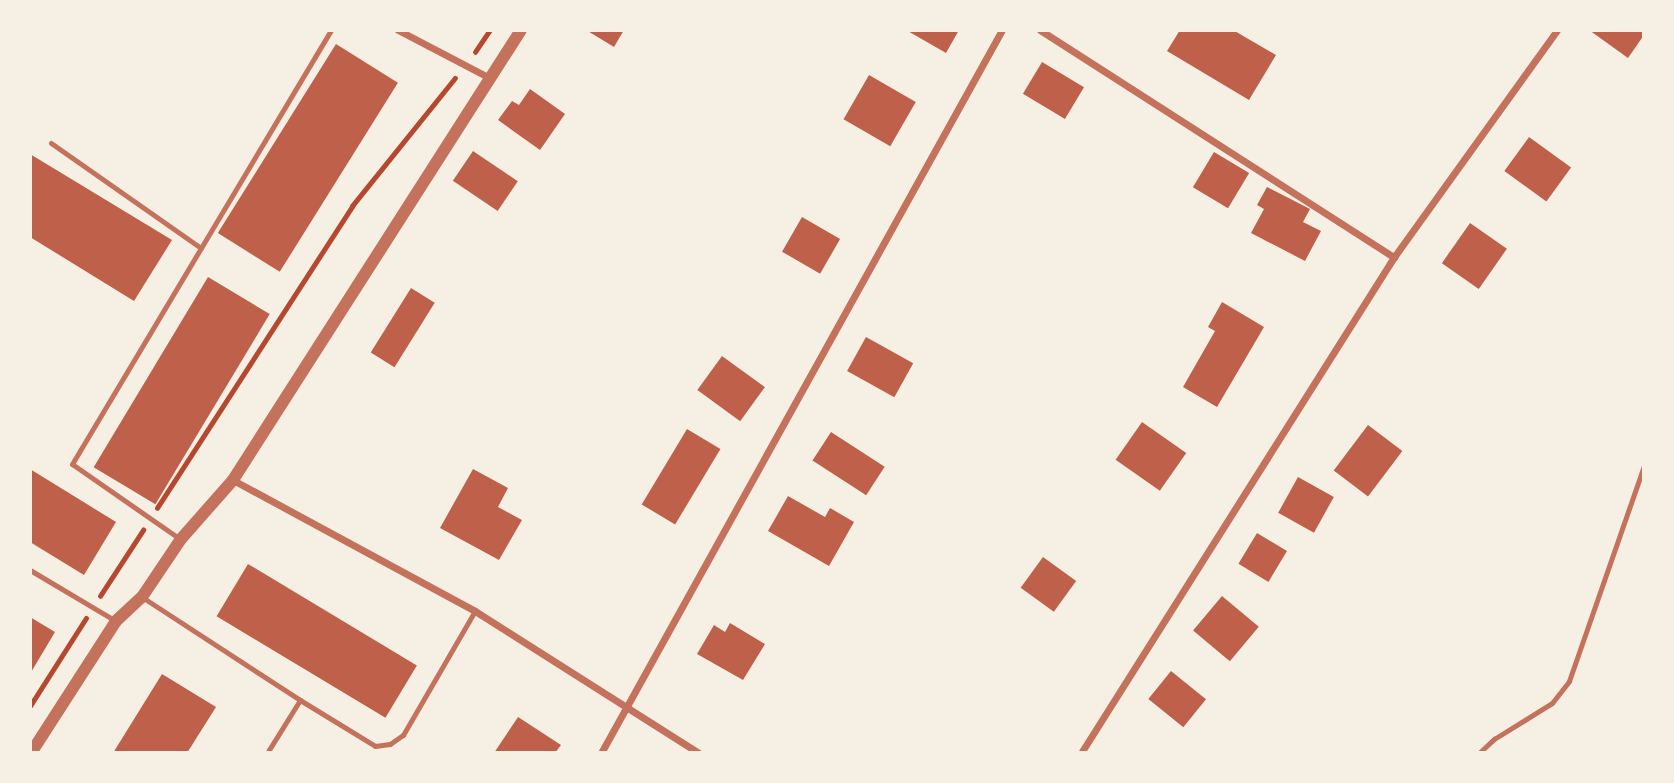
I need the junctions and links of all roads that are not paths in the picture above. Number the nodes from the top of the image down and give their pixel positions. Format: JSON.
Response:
{"nodes":[{"id":1,"x":331,"y":30,"type":"edge"},
{"id":2,"x":398,"y":30,"type":"edge"},
{"id":3,"x":521,"y":30,"type":"edge"},
{"id":4,"x":1002,"y":30,"type":"edge"},
{"id":5,"x":1040,"y":30,"type":"edge"},
{"id":6,"x":1557,"y":30,"type":"edge"},
{"id":7,"x":488,"y":77,"type":"junction"},
{"id":8,"x":51,"y":143,"type":"dead end"},
{"id":9,"x":201,"y":248,"type":"junction"},
{"id":10,"x":1394,"y":257,"type":"junction"},
{"id":11,"x":1644,"y":466,"type":"edge"},
{"id":12,"x":233,"y":480,"type":"junction"},
{"id":13,"x":181,"y":539,"type":"junction"},
{"id":14,"x":30,"y":570,"type":"edge"},
{"id":15,"x":142,"y":597,"type":"junction"},
{"id":16,"x":475,"y":611,"type":"junction"},
{"id":17,"x":116,"y":621,"type":"junction"},
{"id":18,"x":300,"y":700,"type":"junction"},
{"id":19,"x":629,"y":705,"type":"junction"},
{"id":20,"x":31,"y":753,"type":"edge"},
{"id":21,"x":267,"y":753,"type":"edge"},
{"id":22,"x":601,"y":753,"type":"edge"},
{"id":23,"x":699,"y":753,"type":"edge"},
{"id":24,"x":1080,"y":753,"type":"edge"},
{"id":25,"x":1479,"y":753,"type":"edge"}],
"edges":[{"from":1,"to":9,"type":"lane"},
{"from":2,"to":7,"type":"street"},
{"from":3,"to":7,"type":"street"},
{"from":4,"to":19,"type":"street"},
{"from":5,"to":10,"type":"street"},
{"from":6,"to":10,"type":"street"},
{"from":7,"to":12,"type":"street"},
{"from":8,"to":9,"type":"lane"},
{"from":9,"to":13,"type":"lane"},
{"from":10,"to":24,"type":"street"},
{"from":11,"to":25,"type":"lane"},
{"from":12,"to":13,"type":"street"},
{"from":12,"to":16,"type":"street"},
{"from":13,"to":15,"type":"street"},
{"from":14,"to":17,"type":"lane"},
{"from":15,"to":17,"type":"street"},
{"from":15,"to":18,"type":"lane"},
{"from":16,"to":18,"type":"lane"},
{"from":16,"to":19,"type":"street"},
{"from":17,"to":20,"type":"street"},
{"from":18,"to":21,"type":"lane"},
{"from":19,"to":22,"type":"street"},
{"from":19,"to":23,"type":"street"}]}
